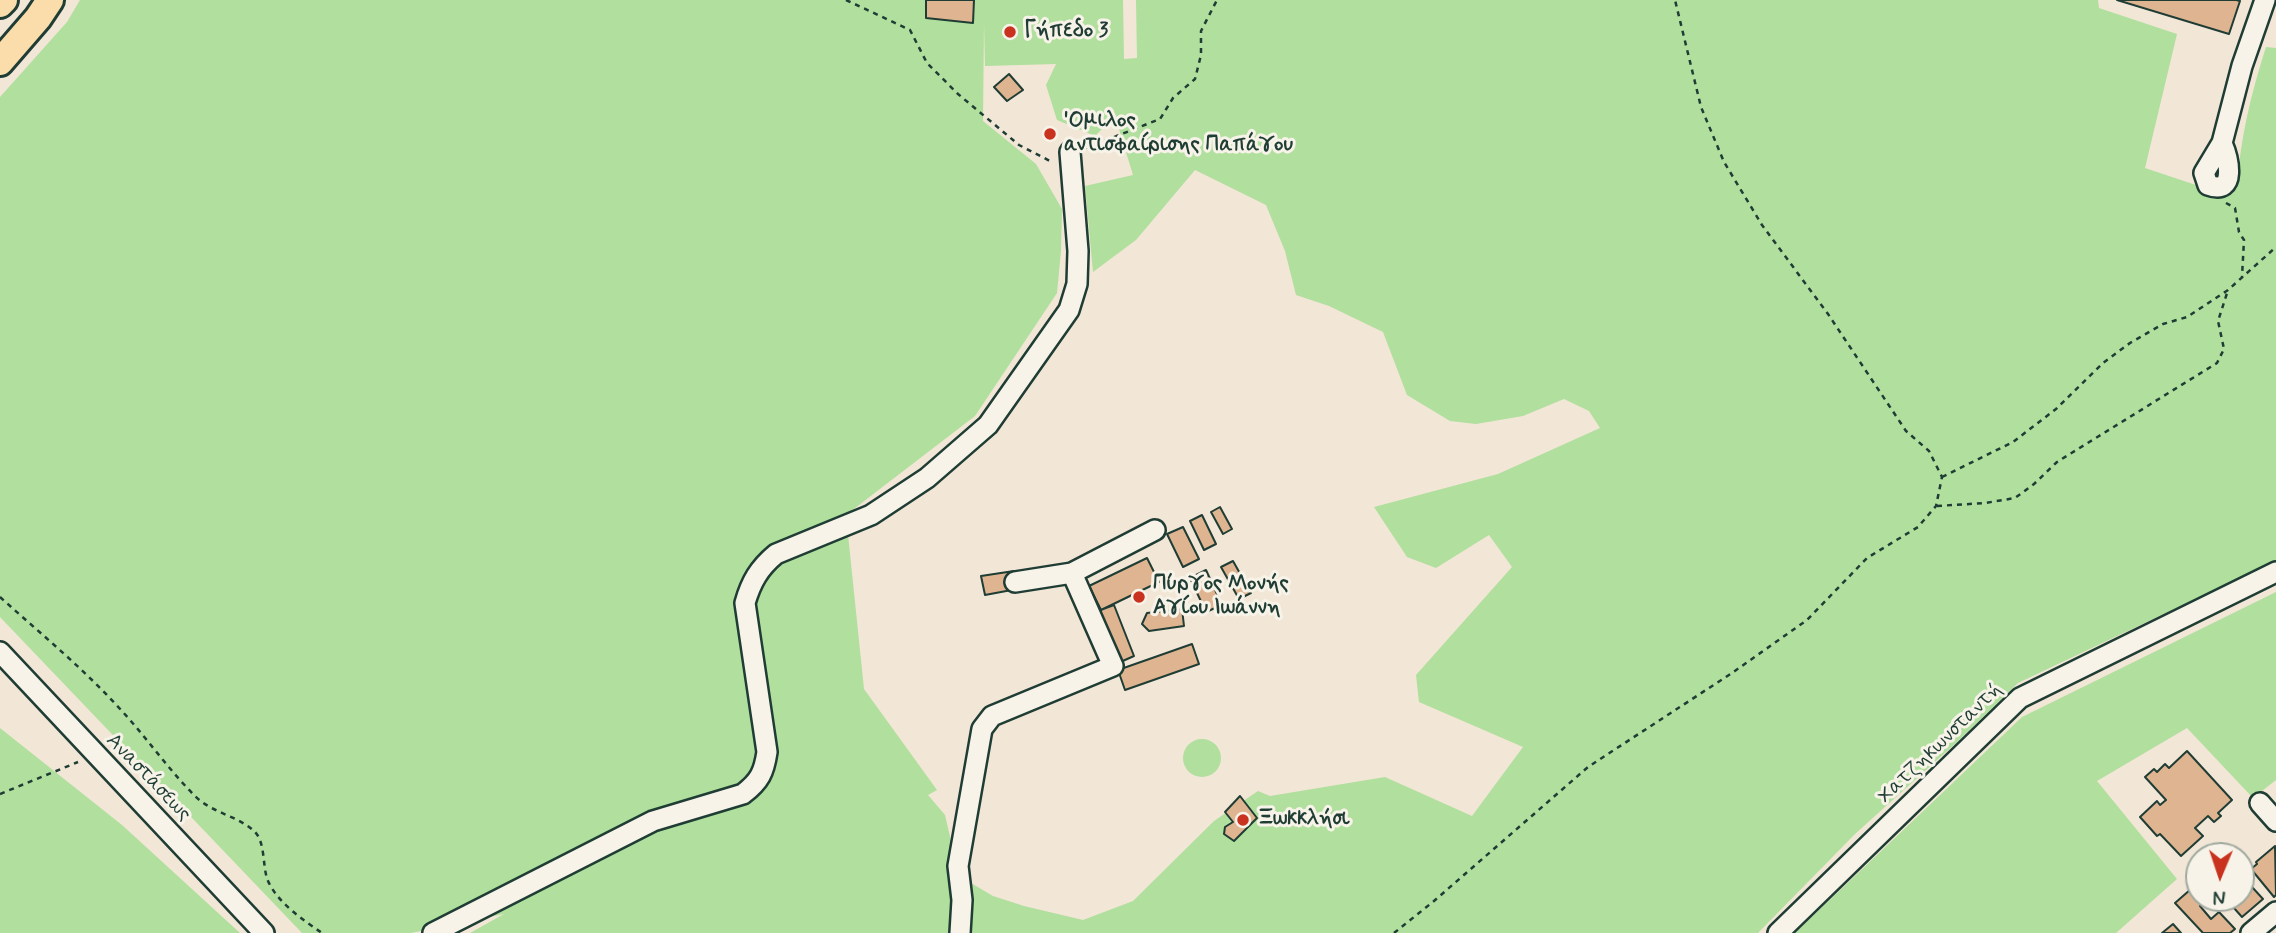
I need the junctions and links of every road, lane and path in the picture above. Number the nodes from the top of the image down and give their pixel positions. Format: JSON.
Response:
{"nodes":[{"id":1,"x":4,"y":0,"type":"edge"},
{"id":2,"x":50,"y":0,"type":"edge"},
{"id":3,"x":846,"y":0,"type":"edge"},
{"id":4,"x":1217,"y":0,"type":"edge"},
{"id":5,"x":1675,"y":0,"type":"edge"},
{"id":6,"x":2265,"y":0,"type":"edge"},
{"id":7,"x":0,"y":4,"type":"edge"},
{"id":8,"x":0,"y":62,"type":"edge"},
{"id":9,"x":2222,"y":143,"type":"junction"},
{"id":10,"x":1070,"y":152,"type":"junction"},
{"id":11,"x":2222,"y":186,"type":"junction"},
{"id":12,"x":2276,"y":247,"type":"edge"},
{"id":13,"x":2242,"y":277,"type":"junction"},
{"id":14,"x":2228,"y":290,"type":"junction"},
{"id":15,"x":1942,"y":477,"type":"junction"},
{"id":16,"x":1936,"y":506,"type":"junction"},
{"id":17,"x":1155,"y":530,"type":"dead end"},
{"id":18,"x":2276,"y":572,"type":"edge"},
{"id":19,"x":1072,"y":573,"type":"junction"},
{"id":20,"x":1016,"y":582,"type":"dead end"},
{"id":21,"x":0,"y":597,"type":"edge"},
{"id":22,"x":0,"y":652,"type":"edge"},
{"id":23,"x":94,"y":754,"type":"junction"},
{"id":24,"x":0,"y":794,"type":"edge"},
{"id":25,"x":2260,"y":803,"type":"dead end"},
{"id":26,"x":2276,"y":821,"type":"edge"},
{"id":27,"x":2276,"y":912,"type":"edge"},
{"id":28,"x":264,"y":933,"type":"edge"},
{"id":29,"x":322,"y":933,"type":"edge"},
{"id":30,"x":433,"y":933,"type":"edge"},
{"id":31,"x":960,"y":933,"type":"edge"},
{"id":32,"x":1394,"y":933,"type":"edge"},
{"id":33,"x":1778,"y":933,"type":"edge"},
{"id":34,"x":2251,"y":933,"type":"edge"}],
"edges":[{"from":1,"to":7,"type":"highway"},
{"from":2,"to":8,"type":"highway"},
{"from":3,"to":10,"type":"path"},
{"from":4,"to":10,"type":"path"},
{"from":5,"to":15,"type":"path"},
{"from":6,"to":9,"type":"street"},
{"from":9,"to":11,"type":"street"},
{"from":9,"to":11,"type":"street"},
{"from":10,"to":30,"type":"street"},
{"from":11,"to":13,"type":"path"},
{"from":12,"to":13,"type":"path"},
{"from":13,"to":14,"type":"path"},
{"from":14,"to":15,"type":"path"},
{"from":14,"to":16,"type":"path"},
{"from":15,"to":16,"type":"path"},
{"from":16,"to":32,"type":"path"},
{"from":17,"to":19,"type":"street"},
{"from":18,"to":33,"type":"street","name":"Χατζηκωνσταντή"},
{"from":19,"to":20,"type":"street"},
{"from":19,"to":31,"type":"street"},
{"from":21,"to":29,"type":"path"},
{"from":22,"to":23,"type":"street","name":"Αναστάσεως"},
{"from":23,"to":24,"type":"path"},
{"from":23,"to":28,"type":"street","name":"Αναστάσεως"},
{"from":25,"to":26,"type":"street"},
{"from":27,"to":34,"type":"street"}]}
